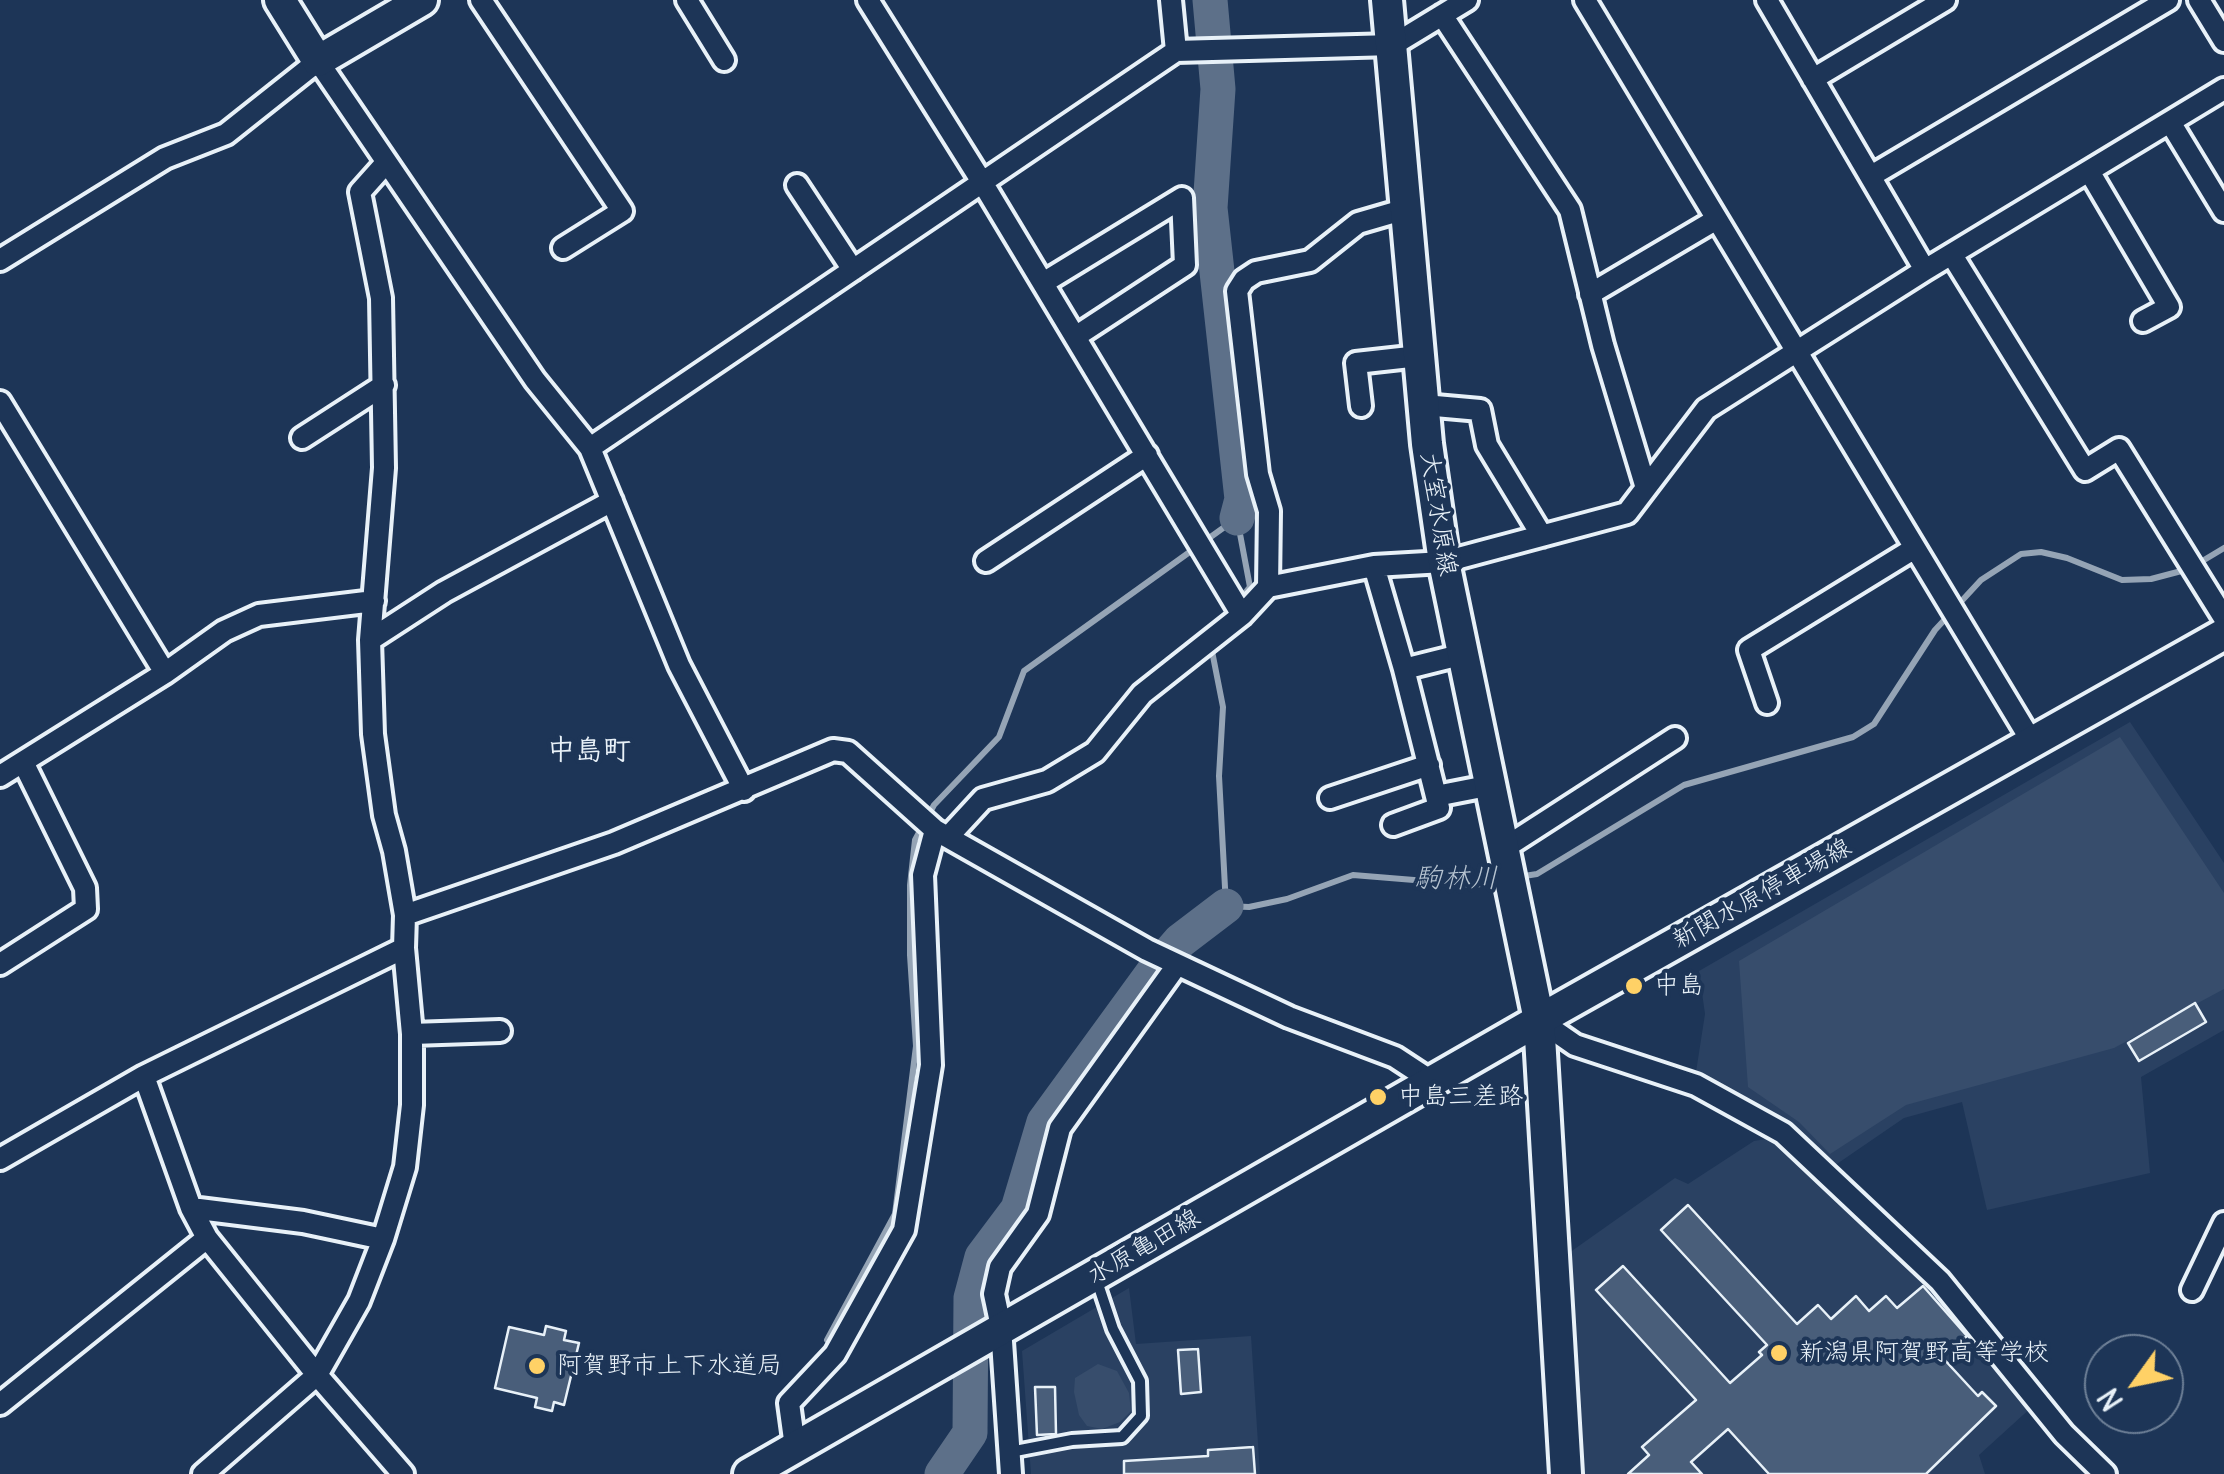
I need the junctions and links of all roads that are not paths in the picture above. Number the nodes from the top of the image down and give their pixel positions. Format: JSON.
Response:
{"nodes":[{"id":1,"x":280,"y":0,"type":"edge"},
{"id":2,"x":422,"y":0,"type":"edge"},
{"id":3,"x":481,"y":0,"type":"edge"},
{"id":4,"x":686,"y":0,"type":"edge"},
{"id":5,"x":868,"y":0,"type":"edge"},
{"id":6,"x":1171,"y":0,"type":"edge"},
{"id":7,"x":1388,"y":0,"type":"edge"},
{"id":8,"x":1467,"y":0,"type":"edge"},
{"id":9,"x":1585,"y":0,"type":"edge"},
{"id":10,"x":1767,"y":0,"type":"edge"},
{"id":11,"x":1945,"y":0,"type":"edge"},
{"id":12,"x":2168,"y":0,"type":"edge"},
{"id":13,"x":2199,"y":0,"type":"edge"},
{"id":14,"x":1442,"y":15,"type":"junction"},
{"id":15,"x":2224,"y":41,"type":"edge"},
{"id":16,"x":1392,"y":45,"type":"junction"},
{"id":17,"x":1176,"y":51,"type":"junction"},
{"id":18,"x":724,"y":60,"type":"dead end"},
{"id":19,"x":318,"y":61,"type":"junction"},
{"id":20,"x":1813,"y":79,"type":"junction"},
{"id":21,"x":2224,"y":89,"type":"edge"},
{"id":22,"x":2170,"y":122,"type":"junction"},
{"id":23,"x":385,"y":164,"type":"junction"},
{"id":24,"x":2089,"y":172,"type":"junction"},
{"id":25,"x":1870,"y":176,"type":"junction"},
{"id":26,"x":982,"y":182,"type":"junction"},
{"id":27,"x":797,"y":185,"type":"dead end"},
{"id":28,"x":1406,"y":209,"type":"junction"},
{"id":29,"x":2224,"y":211,"type":"edge"},
{"id":30,"x":1717,"y":219,"type":"junction"},
{"id":31,"x":563,"y":248,"type":"dead end"},
{"id":32,"x":1952,"y":256,"type":"junction"},
{"id":33,"x":0,"y":260,"type":"edge"},
{"id":34,"x":853,"y":270,"type":"junction"},
{"id":35,"x":1926,"y":270,"type":"junction"},
{"id":36,"x":1043,"y":283,"type":"junction"},
{"id":37,"x":1590,"y":294,"type":"junction"},
{"id":38,"x":2143,"y":321,"type":"dead end"},
{"id":39,"x":1076,"y":337,"type":"junction"},
{"id":40,"x":1796,"y":350,"type":"junction"},
{"id":41,"x":1419,"y":356,"type":"junction"},
{"id":42,"x":384,"y":386,"type":"junction"},
{"id":43,"x":0,"y":402,"type":"edge"},
{"id":44,"x":1424,"y":404,"type":"junction"},
{"id":45,"x":1361,"y":406,"type":"dead end"},
{"id":46,"x":302,"y":438,"type":"dead end"},
{"id":47,"x":590,"y":448,"type":"junction"},
{"id":48,"x":1147,"y":456,"type":"junction"},
{"id":49,"x":1646,"y":488,"type":"junction"},
{"id":50,"x":612,"y":501,"type":"junction"},
{"id":51,"x":1542,"y":536,"type":"junction"},
{"id":52,"x":1915,"y":548,"type":"junction"},
{"id":53,"x":986,"y":561,"type":"dead end"},
{"id":54,"x":1444,"y":562,"type":"junction"},
{"id":55,"x":1374,"y":566,"type":"junction"},
{"id":56,"x":1268,"y":587,"type":"junction"},
{"id":57,"x":374,"y":602,"type":"junction"},
{"id":58,"x":1242,"y":615,"type":"junction"},
{"id":59,"x":2224,"y":618,"type":"edge"},
{"id":60,"x":2224,"y":634,"type":"edge"},
{"id":61,"x":370,"y":640,"type":"junction"},
{"id":62,"x":1464,"y":654,"type":"junction"},
{"id":63,"x":1404,"y":669,"type":"junction"},
{"id":64,"x":166,"y":673,"type":"junction"},
{"id":65,"x":1767,"y":703,"type":"dead end"},
{"id":66,"x":1674,"y":738,"type":"dead end"},
{"id":67,"x":2032,"y":742,"type":"junction"},
{"id":68,"x":24,"y":762,"type":"junction"},
{"id":69,"x":1428,"y":765,"type":"junction"},
{"id":70,"x":0,"y":776,"type":"edge"},
{"id":71,"x":1492,"y":785,"type":"junction"},
{"id":72,"x":744,"y":790,"type":"junction"},
{"id":73,"x":1436,"y":796,"type":"junction"},
{"id":74,"x":1330,"y":798,"type":"dead end"},
{"id":75,"x":1392,"y":825,"type":"dead end"},
{"id":76,"x":942,"y":834,"type":"junction"},
{"id":77,"x":1506,"y":848,"type":"junction"},
{"id":78,"x":405,"y":915,"type":"junction"},
{"id":79,"x":404,"y":948,"type":"junction"},
{"id":80,"x":0,"y":964,"type":"edge"},
{"id":81,"x":1177,"y":965,"type":"junction"},
{"id":82,"x":1539,"y":1020,"type":"junction"},
{"id":83,"x":500,"y":1031,"type":"dead end"},
{"id":84,"x":412,"y":1034,"type":"junction"},
{"id":85,"x":144,"y":1076,"type":"junction"},
{"id":86,"x":1433,"y":1082,"type":"junction"},
{"id":87,"x":0,"y":1159,"type":"edge"},
{"id":88,"x":191,"y":1208,"type":"junction"},
{"id":89,"x":2222,"y":1236,"type":"edge"},
{"id":90,"x":207,"y":1238,"type":"junction"},
{"id":91,"x":383,"y":1239,"type":"junction"},
{"id":92,"x":1095,"y":1275,"type":"junction"},
{"id":93,"x":2192,"y":1290,"type":"dead end"},
{"id":94,"x":994,"y":1331,"type":"junction"},
{"id":95,"x":317,"y":1375,"type":"junction"},
{"id":96,"x":0,"y":1404,"type":"edge"},
{"id":97,"x":796,"y":1447,"type":"junction"},
{"id":98,"x":1010,"y":1452,"type":"junction"},
{"id":99,"x":203,"y":1474,"type":"edge"},
{"id":100,"x":403,"y":1474,"type":"edge"},
{"id":101,"x":749,"y":1474,"type":"edge"},
{"id":102,"x":1012,"y":1474,"type":"edge"},
{"id":103,"x":1566,"y":1474,"type":"edge"},
{"id":104,"x":2104,"y":1474,"type":"edge"}],
"edges":[{"from":1,"to":19,"type":"main road"},
{"from":2,"to":19,"type":"main road"},
{"from":3,"to":31,"type":"street"},
{"from":4,"to":18,"type":"street"},
{"from":5,"to":26,"type":"street"},
{"from":6,"to":17,"type":"street"},
{"from":7,"to":16,"type":"main road","name":"大室水原線"},
{"from":8,"to":14,"type":"street"},
{"from":9,"to":30,"type":"street"},
{"from":10,"to":20,"type":"street"},
{"from":11,"to":20,"type":"street"},
{"from":12,"to":25,"type":"street"},
{"from":13,"to":15,"type":"street"},
{"from":14,"to":16,"type":"street"},
{"from":14,"to":37,"type":"street"},
{"from":16,"to":17,"type":"street"},
{"from":16,"to":28,"type":"main road","name":"大室水原線"},
{"from":17,"to":26,"type":"street"},
{"from":19,"to":23,"type":"street"},
{"from":19,"to":33,"type":"street"},
{"from":20,"to":25,"type":"street"},
{"from":21,"to":22,"type":"street"},
{"from":22,"to":24,"type":"street"},
{"from":22,"to":29,"type":"street"},
{"from":23,"to":42,"type":"street"},
{"from":23,"to":47,"type":"street"},
{"from":24,"to":32,"type":"street"},
{"from":24,"to":38,"type":"street"},
{"from":25,"to":35,"type":"street"},
{"from":26,"to":34,"type":"street"},
{"from":26,"to":36,"type":"street"},
{"from":27,"to":34,"type":"street"},
{"from":28,"to":41,"type":"main road","name":"大室水原線"},
{"from":28,"to":56,"type":"street"},
{"from":30,"to":37,"type":"street"},
{"from":30,"to":40,"type":"street"},
{"from":32,"to":35,"type":"street"},
{"from":32,"to":59,"type":"street"},
{"from":34,"to":47,"type":"street"},
{"from":35,"to":40,"type":"street"},
{"from":36,"to":39,"type":"street"},
{"from":36,"to":39,"type":"street"},
{"from":37,"to":49,"type":"street"},
{"from":39,"to":48,"type":"street"},
{"from":40,"to":49,"type":"street"},
{"from":40,"to":52,"type":"street"},
{"from":41,"to":44,"type":"main road","name":"大室水原線"},
{"from":41,"to":45,"type":"street"},
{"from":42,"to":46,"type":"street"},
{"from":42,"to":57,"type":"street"},
{"from":43,"to":64,"type":"street"},
{"from":44,"to":51,"type":"street"},
{"from":44,"to":54,"type":"main road","name":"大室水原線"},
{"from":47,"to":50,"type":"street"},
{"from":48,"to":53,"type":"street"},
{"from":48,"to":58,"type":"street"},
{"from":49,"to":51,"type":"street"},
{"from":50,"to":61,"type":"street"},
{"from":50,"to":72,"type":"street"},
{"from":51,"to":54,"type":"street"},
{"from":52,"to":65,"type":"street"},
{"from":52,"to":67,"type":"street"},
{"from":54,"to":55,"type":"street"},
{"from":54,"to":62,"type":"main road","name":"大室水原線"},
{"from":55,"to":56,"type":"street"},
{"from":55,"to":63,"type":"street"},
{"from":56,"to":58,"type":"street"},
{"from":57,"to":61,"type":"street"},
{"from":57,"to":64,"type":"street"},
{"from":58,"to":76,"type":"street"},
{"from":60,"to":67,"type":"main road","name":"新関水原停車場線"},
{"from":61,"to":78,"type":"street"},
{"from":62,"to":63,"type":"street"},
{"from":62,"to":71,"type":"main road","name":"大室水原線"},
{"from":63,"to":69,"type":"street"},
{"from":64,"to":68,"type":"street"},
{"from":66,"to":77,"type":"street"},
{"from":67,"to":82,"type":"main road","name":"新関水原停車場線"},
{"from":68,"to":70,"type":"street"},
{"from":68,"to":80,"type":"street"},
{"from":69,"to":73,"type":"street"},
{"from":69,"to":74,"type":"street"},
{"from":71,"to":73,"type":"street"},
{"from":71,"to":77,"type":"main road","name":"大室水原線"},
{"from":72,"to":76,"type":"street"},
{"from":72,"to":78,"type":"street"},
{"from":73,"to":75,"type":"street"},
{"from":76,"to":81,"type":"street"},
{"from":76,"to":97,"type":"street"},
{"from":77,"to":82,"type":"main road","name":"大室水原線"},
{"from":78,"to":79,"type":"street"},
{"from":79,"to":84,"type":"street"},
{"from":79,"to":85,"type":"street"},
{"from":81,"to":86,"type":"street"},
{"from":81,"to":94,"type":"street"},
{"from":82,"to":86,"type":"main road","name":"水原亀田線"},
{"from":82,"to":103,"type":"main road"},
{"from":82,"to":104,"type":"street"},
{"from":83,"to":84,"type":"street"},
{"from":84,"to":91,"type":"street"},
{"from":85,"to":87,"type":"street"},
{"from":85,"to":88,"type":"street"},
{"from":86,"to":92,"type":"main road","name":"水原亀田線"},
{"from":88,"to":90,"type":"street"},
{"from":88,"to":91,"type":"street"},
{"from":89,"to":93,"type":"street"},
{"from":90,"to":95,"type":"street"},
{"from":90,"to":96,"type":"street"},
{"from":91,"to":95,"type":"street"},
{"from":92,"to":94,"type":"main road","name":"水原亀田線"},
{"from":92,"to":98,"type":"lane"},
{"from":94,"to":97,"type":"main road","name":"水原亀田線"},
{"from":94,"to":98,"type":"street"},
{"from":95,"to":99,"type":"street"},
{"from":95,"to":100,"type":"street"},
{"from":97,"to":101,"type":"main road","name":"水原亀田線"},
{"from":98,"to":102,"type":"street"}]}
